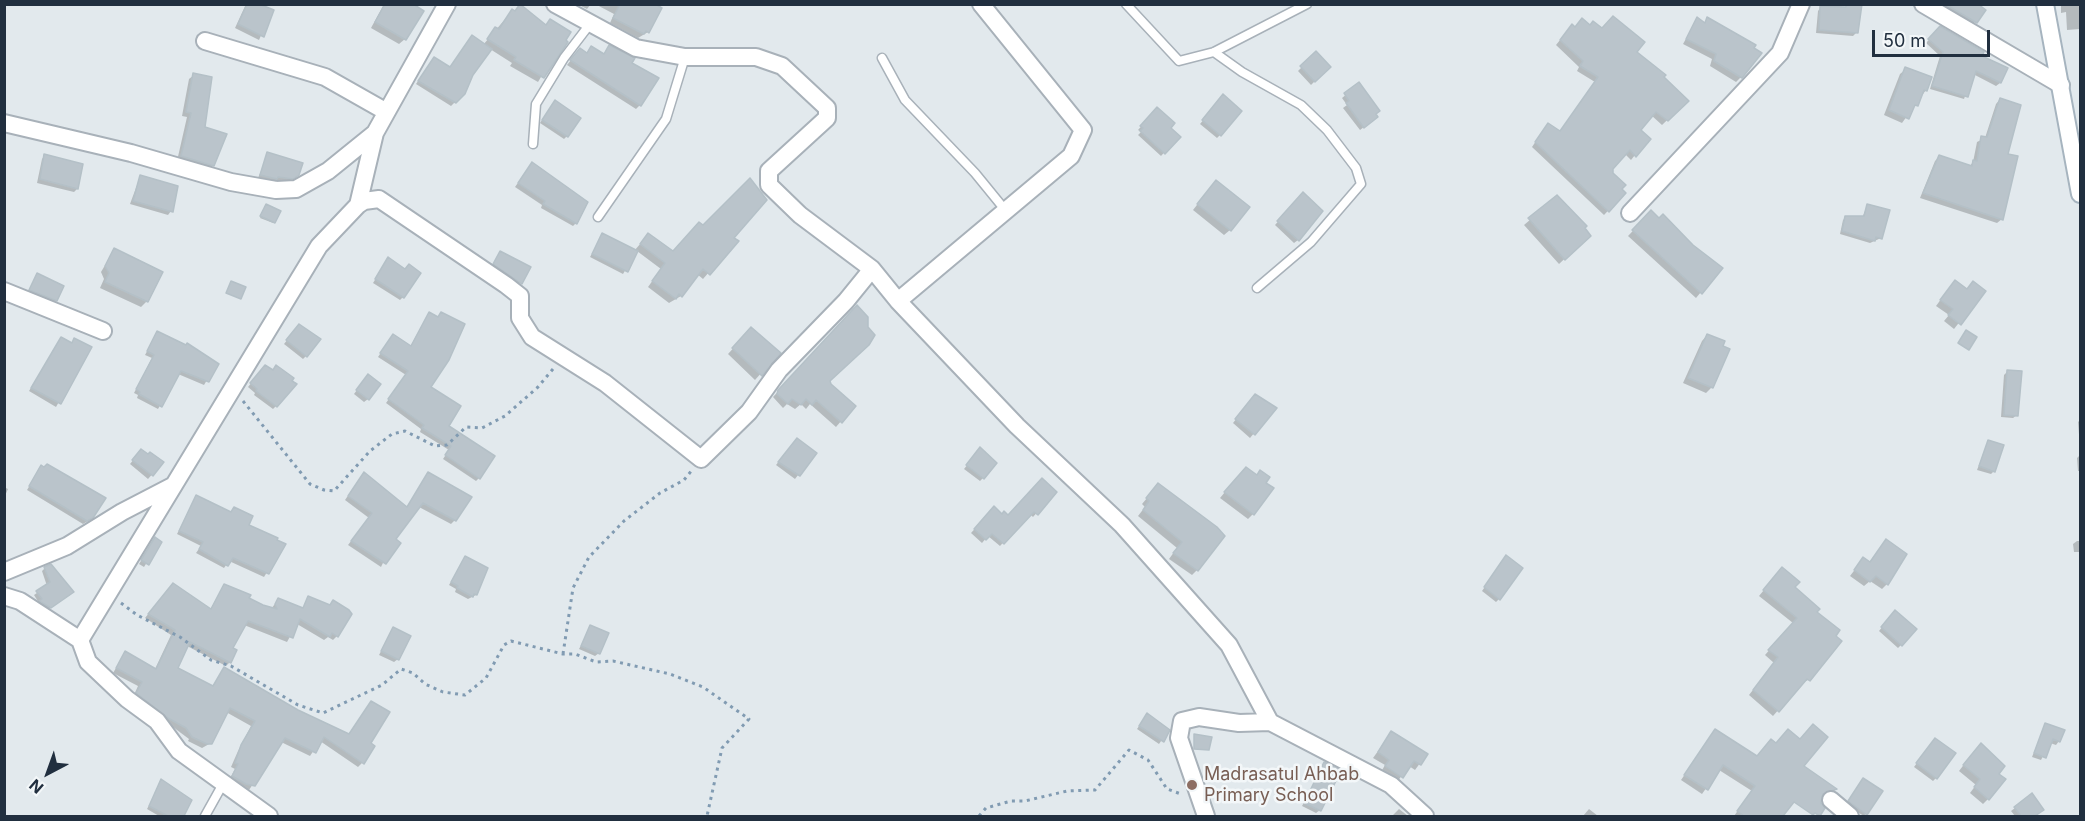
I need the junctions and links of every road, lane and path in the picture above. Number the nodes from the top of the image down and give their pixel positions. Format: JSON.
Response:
{"nodes":[{"id":1,"x":447,"y":4,"type":"edge"},
{"id":2,"x":555,"y":4,"type":"edge"},
{"id":3,"x":981,"y":4,"type":"edge"},
{"id":4,"x":1126,"y":4,"type":"edge"},
{"id":5,"x":1307,"y":4,"type":"edge"},
{"id":6,"x":1801,"y":4,"type":"edge"},
{"id":7,"x":1923,"y":4,"type":"edge"},
{"id":8,"x":2045,"y":4,"type":"edge"},
{"id":9,"x":590,"y":24,"type":"junction"},
{"id":10,"x":205,"y":41,"type":"dead end"},
{"id":11,"x":1214,"y":52,"type":"junction"},
{"id":12,"x":686,"y":57,"type":"junction"},
{"id":13,"x":882,"y":58,"type":"dead end"},
{"id":14,"x":2061,"y":85,"type":"junction"},
{"id":15,"x":385,"y":111,"type":"junction"},
{"id":16,"x":4,"y":123,"type":"edge"},
{"id":17,"x":2075,"y":126,"type":"edge"},
{"id":18,"x":375,"y":133,"type":"junction"},
{"id":19,"x":533,"y":144,"type":"dead end"},
{"id":20,"x":2080,"y":194,"type":"edge"},
{"id":21,"x":358,"y":205,"type":"junction"},
{"id":22,"x":1006,"y":211,"type":"junction"},
{"id":23,"x":1630,"y":213,"type":"dead end"},
{"id":24,"x":598,"y":217,"type":"dead end"},
{"id":25,"x":872,"y":269,"type":"junction"},
{"id":26,"x":1257,"y":288,"type":"dead end"},
{"id":27,"x":4,"y":291,"type":"edge"},
{"id":28,"x":898,"y":301,"type":"junction"},
{"id":29,"x":103,"y":331,"type":"dead end"},
{"id":30,"x":563,"y":356,"type":"junction"},
{"id":31,"x":231,"y":390,"type":"junction"},
{"id":32,"x":701,"y":459,"type":"junction"},
{"id":33,"x":175,"y":485,"type":"junction"},
{"id":34,"x":4,"y":572,"type":"edge"},
{"id":35,"x":108,"y":593,"type":"junction"},
{"id":36,"x":4,"y":596,"type":"edge"},
{"id":37,"x":80,"y":640,"type":"junction"},
{"id":38,"x":563,"y":654,"type":"junction"},
{"id":39,"x":1270,"y":722,"type":"junction"},
{"id":40,"x":224,"y":782,"type":"junction"},
{"id":41,"x":1198,"y":792,"type":"junction"},
{"id":42,"x":1831,"y":800,"type":"dead end"},
{"id":43,"x":206,"y":816,"type":"edge"},
{"id":44,"x":269,"y":816,"type":"edge"},
{"id":45,"x":707,"y":816,"type":"edge"},
{"id":46,"x":979,"y":816,"type":"edge"},
{"id":47,"x":1206,"y":816,"type":"edge"},
{"id":48,"x":1425,"y":816,"type":"edge"},
{"id":49,"x":1850,"y":816,"type":"edge"}],
"edges":[{"from":1,"to":15,"type":"street"},
{"from":2,"to":9,"type":"street"},
{"from":3,"to":22,"type":"street"},
{"from":4,"to":11,"type":"lane"},
{"from":5,"to":11,"type":"lane"},
{"from":6,"to":23,"type":"street"},
{"from":7,"to":14,"type":"street"},
{"from":8,"to":14,"type":"street"},
{"from":9,"to":12,"type":"street"},
{"from":9,"to":19,"type":"lane"},
{"from":10,"to":15,"type":"street"},
{"from":11,"to":26,"type":"lane"},
{"from":12,"to":24,"type":"lane"},
{"from":12,"to":25,"type":"street"},
{"from":13,"to":22,"type":"lane"},
{"from":14,"to":17,"type":"street"},
{"from":15,"to":18,"type":"street"},
{"from":16,"to":18,"type":"street"},
{"from":17,"to":20,"type":"street"},
{"from":18,"to":21,"type":"street"},
{"from":21,"to":30,"type":"street"},
{"from":21,"to":31,"type":"street"},
{"from":22,"to":28,"type":"street"},
{"from":25,"to":28,"type":"street"},
{"from":25,"to":32,"type":"street"},
{"from":27,"to":29,"type":"street"},
{"from":28,"to":39,"type":"street"},
{"from":30,"to":31,"type":"path"},
{"from":30,"to":32,"type":"street"},
{"from":31,"to":33,"type":"street"},
{"from":32,"to":38,"type":"path"},
{"from":33,"to":34,"type":"street"},
{"from":33,"to":35,"type":"street"},
{"from":35,"to":37,"type":"street"},
{"from":35,"to":38,"type":"path"},
{"from":36,"to":37,"type":"street"},
{"from":37,"to":40,"type":"street"},
{"from":38,"to":45,"type":"path"},
{"from":39,"to":41,"type":"street"},
{"from":39,"to":48,"type":"street"},
{"from":40,"to":43,"type":"lane"},
{"from":40,"to":44,"type":"street"},
{"from":41,"to":46,"type":"path"},
{"from":41,"to":47,"type":"street"},
{"from":42,"to":49,"type":"street"}]}
